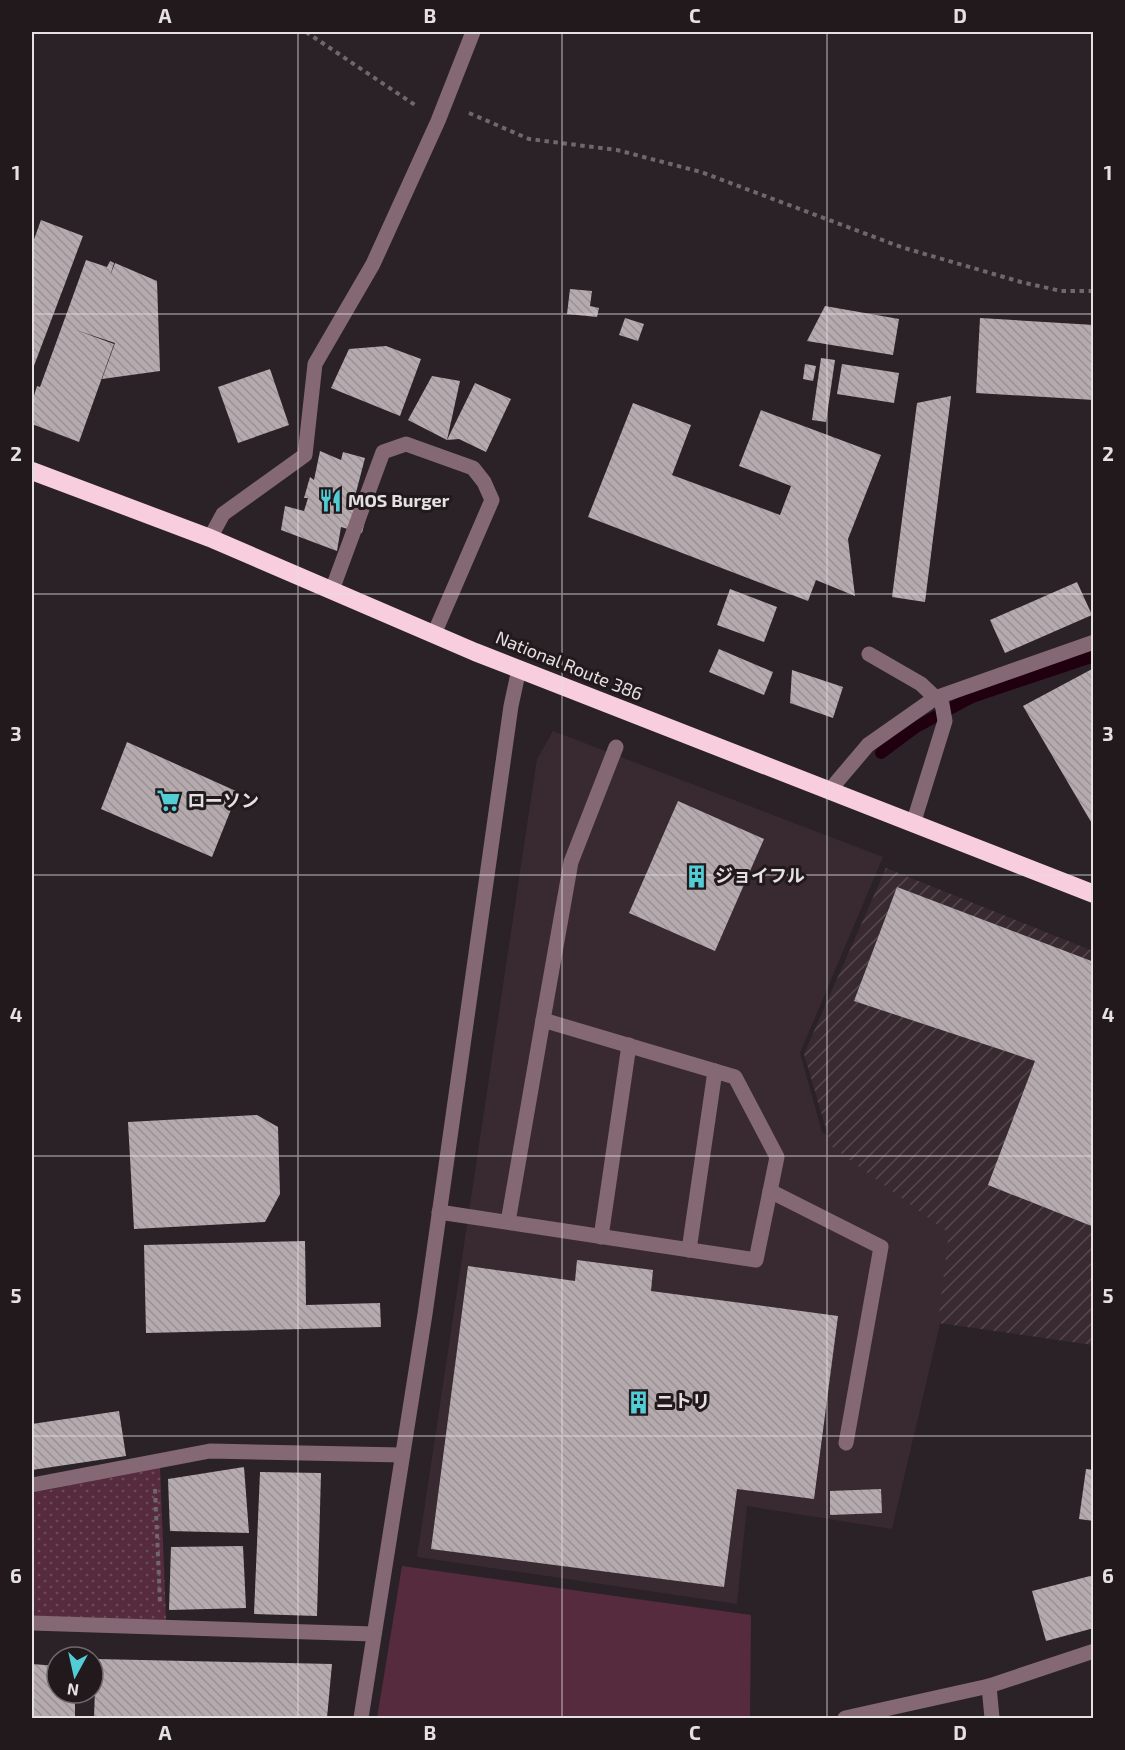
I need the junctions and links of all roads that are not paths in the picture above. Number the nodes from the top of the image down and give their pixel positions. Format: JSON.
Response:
{"nodes":[{"id":1,"x":473,"y":32,"type":"edge"},
{"id":2,"x":32,"y":471,"type":"edge"},
{"id":3,"x":210,"y":538,"type":"junction"},
{"id":4,"x":332,"y":590,"type":"junction"},
{"id":5,"x":434,"y":634,"type":"junction"},
{"id":6,"x":1094,"y":642,"type":"edge"},
{"id":7,"x":869,"y":654,"type":"dead end"},
{"id":8,"x":519,"y":669,"type":"junction"},
{"id":9,"x":939,"y":701,"type":"junction"},
{"id":10,"x":616,"y":747,"type":"dead end"},
{"id":11,"x":829,"y":791,"type":"junction"},
{"id":12,"x":913,"y":824,"type":"junction"},
{"id":13,"x":1094,"y":894,"type":"edge"},
{"id":14,"x":543,"y":1020,"type":"junction"},
{"id":15,"x":629,"y":1045,"type":"junction"},
{"id":16,"x":715,"y":1071,"type":"junction"},
{"id":17,"x":770,"y":1191,"type":"junction"},
{"id":18,"x":439,"y":1212,"type":"junction"},
{"id":19,"x":508,"y":1222,"type":"junction"},
{"id":20,"x":601,"y":1237,"type":"junction"},
{"id":21,"x":689,"y":1250,"type":"junction"},
{"id":22,"x":846,"y":1443,"type":"dead end"},
{"id":23,"x":402,"y":1455,"type":"junction"},
{"id":24,"x":32,"y":1485,"type":"edge"},
{"id":25,"x":32,"y":1623,"type":"edge"},
{"id":26,"x":374,"y":1634,"type":"junction"},
{"id":27,"x":1094,"y":1651,"type":"edge"},
{"id":28,"x":989,"y":1686,"type":"junction"},
{"id":29,"x":361,"y":1719,"type":"edge"},
{"id":30,"x":845,"y":1719,"type":"edge"},
{"id":31,"x":992,"y":1719,"type":"edge"}],
"edges":[{"from":1,"to":3,"type":"street"},
{"from":2,"to":3,"type":"highway","name":"National Route 386"},
{"from":3,"to":4,"type":"highway","name":"National Route 386"},
{"from":4,"to":5,"type":"highway","name":"National Route 386"},
{"from":4,"to":5,"type":"street"},
{"from":5,"to":8,"type":"highway","name":"National Route 386"},
{"from":6,"to":9,"type":"street"},
{"from":7,"to":9,"type":"street"},
{"from":8,"to":11,"type":"highway","name":"National Route 386"},
{"from":8,"to":18,"type":"street"},
{"from":9,"to":11,"type":"street"},
{"from":9,"to":12,"type":"street"},
{"from":10,"to":14,"type":"street"},
{"from":11,"to":12,"type":"highway","name":"National Route 386"},
{"from":12,"to":13,"type":"highway","name":"National Route 386"},
{"from":14,"to":15,"type":"street"},
{"from":14,"to":19,"type":"street"},
{"from":15,"to":16,"type":"street"},
{"from":15,"to":20,"type":"street"},
{"from":16,"to":17,"type":"street"},
{"from":16,"to":21,"type":"street"},
{"from":17,"to":21,"type":"street"},
{"from":17,"to":22,"type":"street"},
{"from":18,"to":19,"type":"street"},
{"from":18,"to":23,"type":"street"},
{"from":19,"to":20,"type":"street"},
{"from":20,"to":21,"type":"street"},
{"from":23,"to":24,"type":"street"},
{"from":23,"to":26,"type":"street"},
{"from":25,"to":26,"type":"street"},
{"from":26,"to":29,"type":"street"},
{"from":27,"to":28,"type":"street"},
{"from":28,"to":30,"type":"street"},
{"from":28,"to":31,"type":"street"}]}
